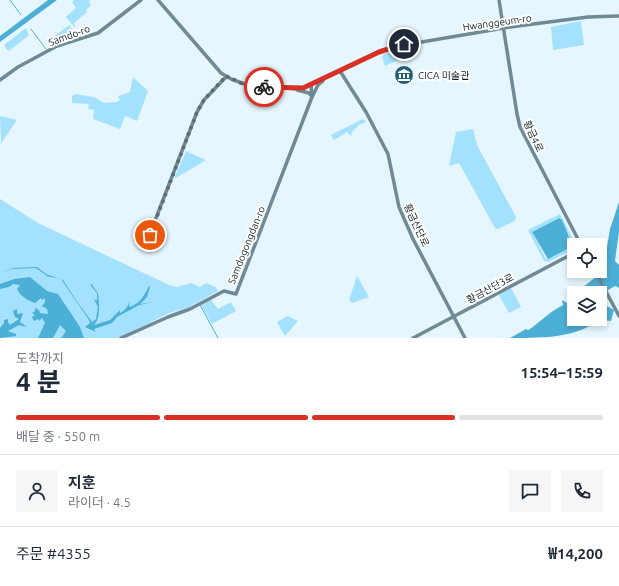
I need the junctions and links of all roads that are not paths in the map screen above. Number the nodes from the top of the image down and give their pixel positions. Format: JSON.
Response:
{"nodes":[{"id":1,"x":141,"y":0,"type":"edge"},
{"id":2,"x":158,"y":0,"type":"edge"},
{"id":3,"x":499,"y":0,"type":"edge"},
{"id":4,"x":619,"y":16,"type":"edge"},
{"id":5,"x":504,"y":28,"type":"junction"},
{"id":6,"x":340,"y":71,"type":"junction"},
{"id":7,"x":226,"y":76,"type":"junction"},
{"id":8,"x":326,"y":78,"type":"junction"},
{"id":9,"x":0,"y":80,"type":"edge"},
{"id":10,"x":311,"y":85,"type":"junction"},
{"id":11,"x":290,"y":89,"type":"junction"},
{"id":12,"x":312,"y":96,"type":"junction"},
{"id":13,"x":577,"y":238,"type":"edge"},
{"id":14,"x":144,"y":249,"type":"dead end"},
{"id":15,"x":567,"y":257,"type":"edge"},
{"id":16,"x":599,"y":278,"type":"edge"},
{"id":17,"x":619,"y":316,"type":"edge"},
{"id":18,"x":454,"y":317,"type":"junction"},
{"id":19,"x":121,"y":338,"type":"edge"},
{"id":20,"x":413,"y":338,"type":"edge"},
{"id":21,"x":465,"y":338,"type":"edge"}],
"edges":[{"from":1,"to":9,"type":"street","name":"Samdo-ro"},
{"from":2,"to":7,"type":"street"},
{"from":3,"to":5,"type":"street","name":"황금4로"},
{"from":4,"to":5,"type":"street","name":"Hwanggeum-ro"},
{"from":5,"to":6,"type":"street","name":"Hwanggeum-ro"},
{"from":5,"to":13,"type":"street","name":"황금4로"},
{"from":6,"to":8,"type":"street","name":"Hwanggeum-ro"},
{"from":6,"to":18,"type":"street","name":"황금산단로"},
{"from":7,"to":11,"type":"street"},
{"from":7,"to":14,"type":"street"},
{"from":8,"to":10,"type":"street","name":"Hwanggeum-ro"},
{"from":8,"to":12,"type":"street"},
{"from":10,"to":11,"type":"street","name":"Hwanggeum-ro"},
{"from":10,"to":12,"type":"street","name":"Samdogongdan-ro"},
{"from":11,"to":12,"type":"street"},
{"from":12,"to":19,"type":"street","name":"Samdogongdan-ro"},
{"from":15,"to":18,"type":"street","name":"황금산단3로"},
{"from":16,"to":17,"type":"street"},
{"from":18,"to":20,"type":"street","name":"황금산단3로"},
{"from":18,"to":21,"type":"street","name":"황금산단로"}]}
